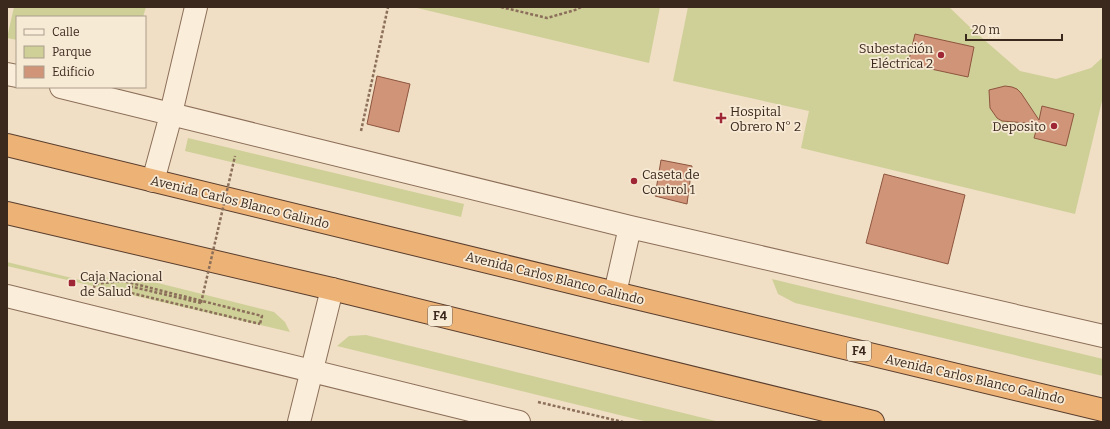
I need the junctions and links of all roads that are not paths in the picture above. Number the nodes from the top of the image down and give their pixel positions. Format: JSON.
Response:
{"nodes":[{"id":1,"x":196,"y":7,"type":"edge"},
{"id":2,"x":65,"y":88,"type":"edge"},
{"id":3,"x":170,"y":114,"type":"junction"},
{"id":4,"x":7,"y":145,"type":"edge"},
{"id":5,"x":153,"y":181,"type":"junction"},
{"id":6,"x":7,"y":214,"type":"edge"},
{"id":7,"x":630,"y":227,"type":"junction"},
{"id":8,"x":332,"y":289,"type":"junction"},
{"id":9,"x":615,"y":293,"type":"junction"},
{"id":10,"x":7,"y":296,"type":"edge"},
{"id":11,"x":1103,"y":336,"type":"edge"},
{"id":12,"x":312,"y":371,"type":"junction"},
{"id":13,"x":1103,"y":410,"type":"edge"},
{"id":14,"x":299,"y":422,"type":"edge"},
{"id":15,"x":519,"y":422,"type":"edge"},
{"id":16,"x":873,"y":422,"type":"edge"}],
"edges":[{"from":1,"to":3,"type":"street"},
{"from":2,"to":3,"type":"street"},
{"from":3,"to":5,"type":"street"},
{"from":3,"to":7,"type":"street"},
{"from":4,"to":5,"type":"highway","name":"Avenida Carlos Blanco Galindo","number":"F4"},
{"from":5,"to":9,"type":"highway","name":"Avenida Carlos Blanco Galindo","number":"F4"},
{"from":6,"to":8,"type":"highway","number":"F4"},
{"from":7,"to":9,"type":"street"},
{"from":7,"to":11,"type":"street"},
{"from":8,"to":12,"type":"street"},
{"from":8,"to":16,"type":"highway","number":"F4"},
{"from":9,"to":13,"type":"highway","name":"Avenida Carlos Blanco Galindo","number":"F4"},
{"from":10,"to":12,"type":"street"},
{"from":12,"to":14,"type":"street"},
{"from":12,"to":15,"type":"street"}]}
